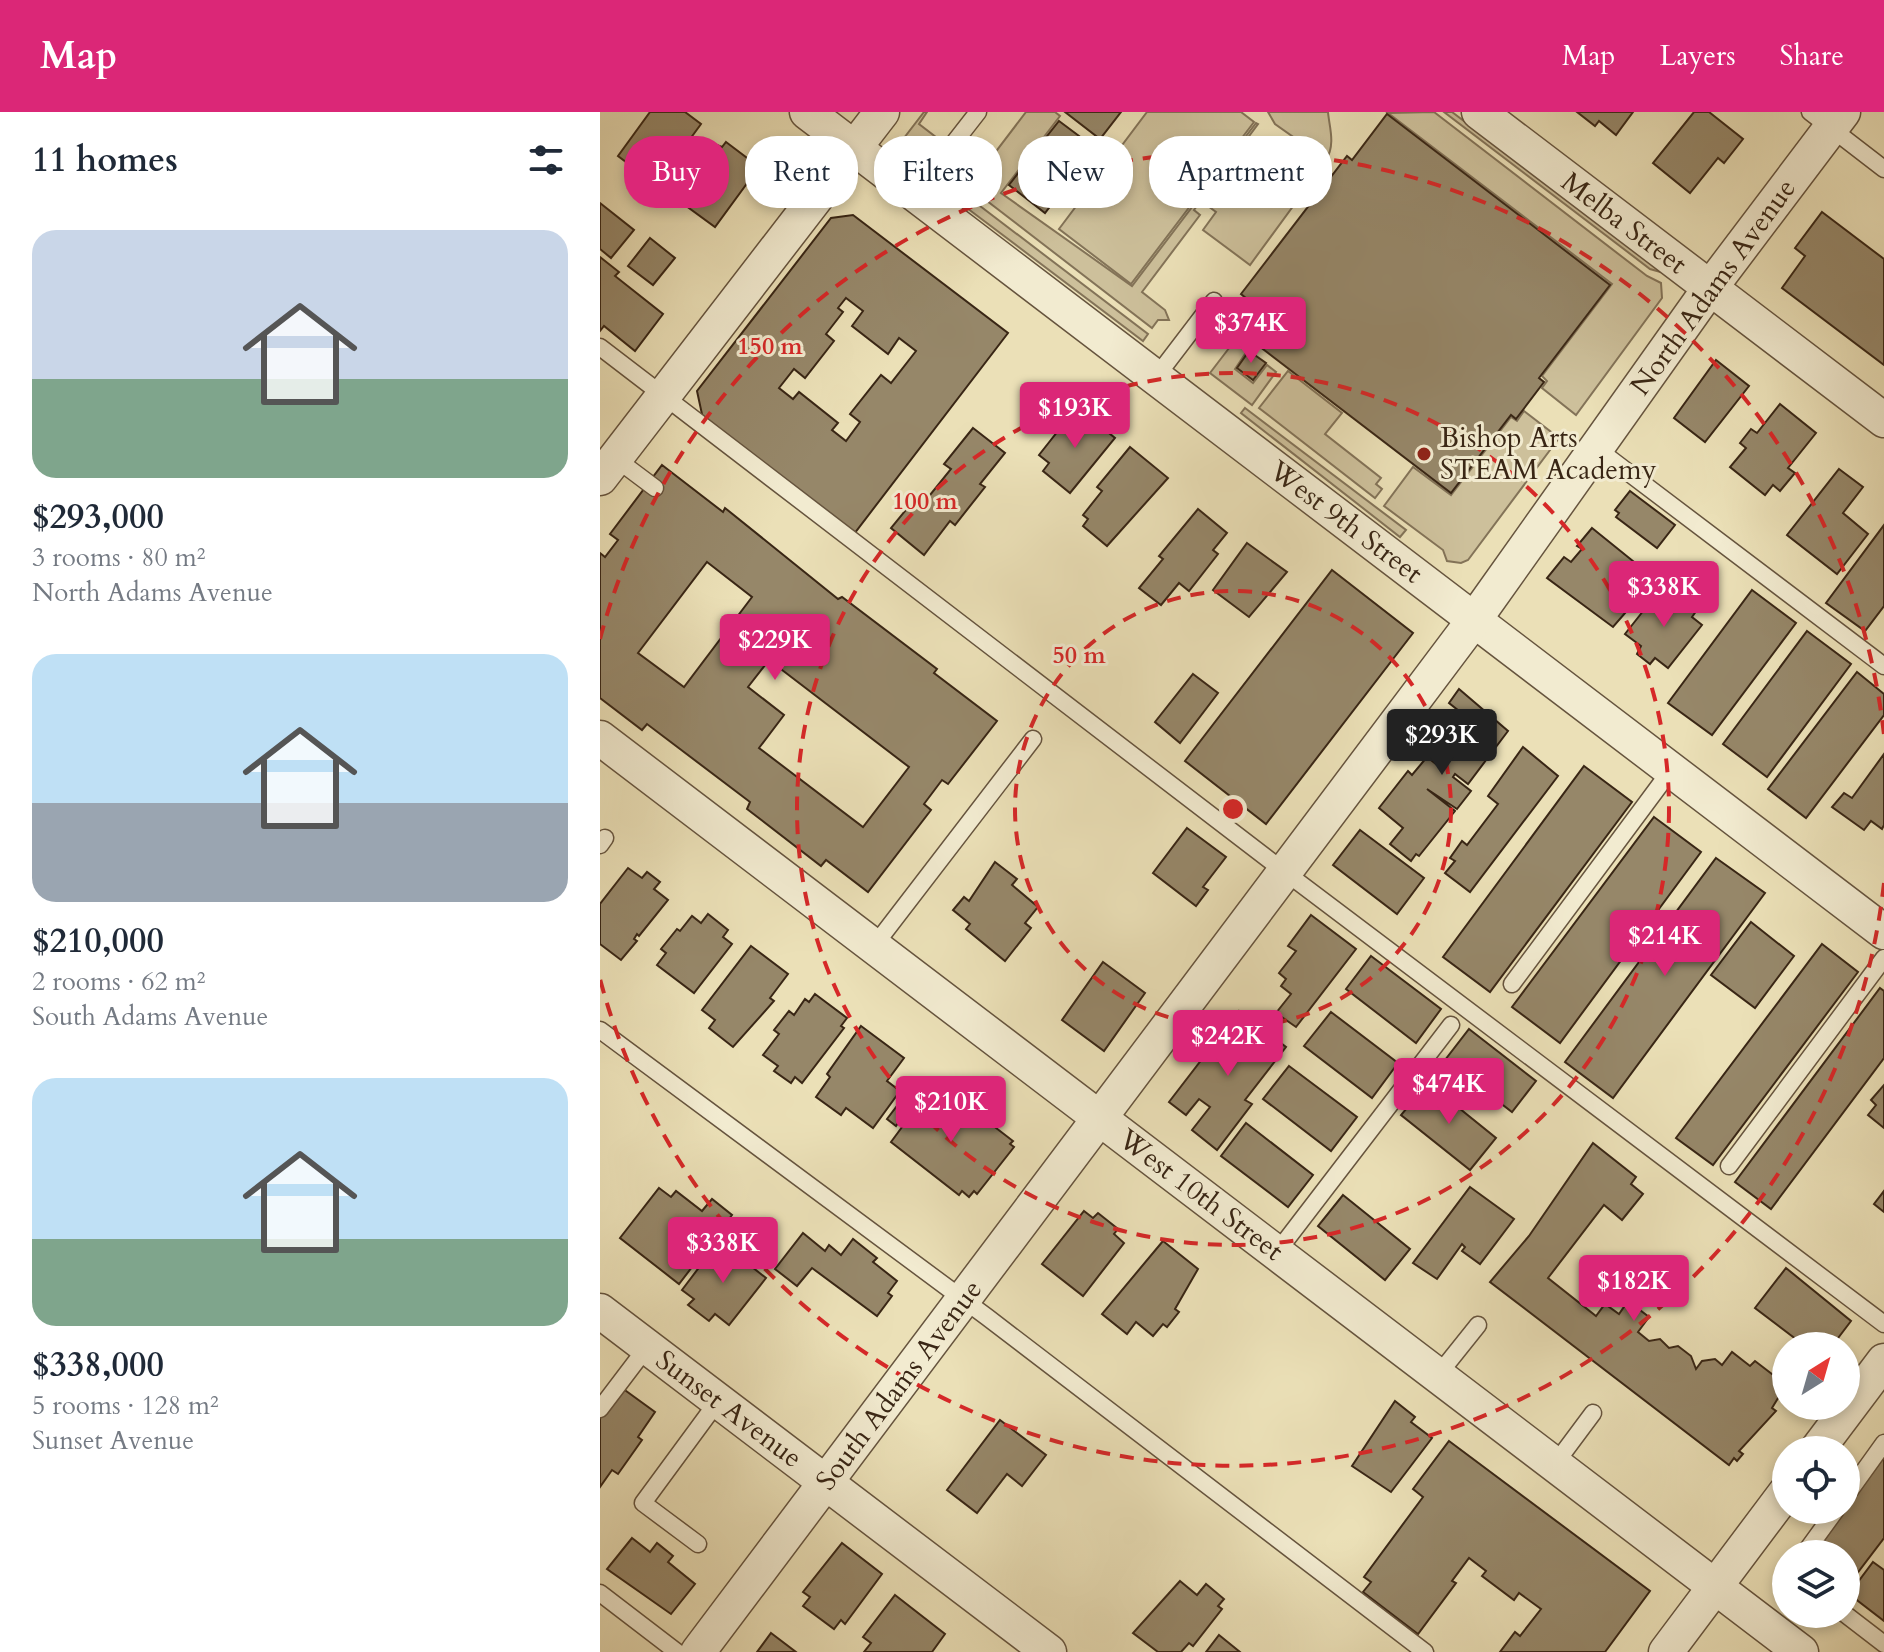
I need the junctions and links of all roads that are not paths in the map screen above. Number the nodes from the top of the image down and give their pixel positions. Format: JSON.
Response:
{"nodes":[{"id":1,"x":807,"y":112,"type":"edge"},
{"id":2,"x":882,"y":112,"type":"edge"},
{"id":3,"x":978,"y":112,"type":"edge"},
{"id":4,"x":1479,"y":112,"type":"edge"},
{"id":5,"x":1828,"y":117,"type":"edge"},
{"id":6,"x":839,"y":136,"type":"edge"},
{"id":7,"x":959,"y":136,"type":"edge"},
{"id":8,"x":858,"y":144,"type":"edge"},
{"id":9,"x":858,"y":150,"type":"edge"},
{"id":10,"x":874,"y":163,"type":"edge"},
{"id":11,"x":1884,"y":169,"type":"edge"},
{"id":12,"x":809,"y":208,"type":"edge"},
{"id":13,"x":933,"y":208,"type":"edge"},
{"id":14,"x":1710,"y":288,"type":"junction"},
{"id":15,"x":1214,"y":301,"type":"dead end"},
{"id":16,"x":600,"y":347,"type":"edge"},
{"id":17,"x":1156,"y":377,"type":"junction"},
{"id":18,"x":664,"y":396,"type":"junction"},
{"id":19,"x":1884,"y":420,"type":"edge"},
{"id":20,"x":1596,"y":448,"type":"junction"},
{"id":21,"x":608,"y":468,"type":"edge"},
{"id":22,"x":655,"y":488,"type":"dead end"},
{"id":23,"x":1474,"y":620,"type":"junction"},
{"id":24,"x":1884,"y":666,"type":"edge"},
{"id":25,"x":600,"y":738,"type":"edge"},
{"id":26,"x":1033,"y":739,"type":"dead end"},
{"id":27,"x":1671,"y":770,"type":"junction"},
{"id":28,"x":1285,"y":872,"type":"junction"},
{"id":29,"x":1884,"y":932,"type":"edge"},
{"id":30,"x":874,"y":946,"type":"junction"},
{"id":31,"x":1884,"y":958,"type":"edge"},
{"id":32,"x":1512,"y":984,"type":"dead end"},
{"id":33,"x":1451,"y":1025,"type":"dead end"},
{"id":34,"x":600,"y":1030,"type":"edge"},
{"id":35,"x":1100,"y":1118,"type":"junction"},
{"id":36,"x":1729,"y":1166,"type":"dead end"},
{"id":37,"x":1277,"y":1252,"type":"junction"},
{"id":38,"x":963,"y":1300,"type":"junction"},
{"id":39,"x":600,"y":1311,"type":"edge"},
{"id":40,"x":1884,"y":1324,"type":"edge"},
{"id":41,"x":1478,"y":1325,"type":"dead end"},
{"id":42,"x":647,"y":1347,"type":"junction"},
{"id":43,"x":1438,"y":1375,"type":"junction"},
{"id":44,"x":1879,"y":1378,"type":"edge"},
{"id":45,"x":718,"y":1401,"type":"junction"},
{"id":46,"x":600,"y":1409,"type":"edge"},
{"id":47,"x":1593,"y":1413,"type":"dead end"},
{"id":48,"x":1829,"y":1436,"type":"edge"},
{"id":49,"x":1884,"y":1443,"type":"edge"},
{"id":50,"x":1555,"y":1464,"type":"junction"},
{"id":51,"x":1860,"y":1476,"type":"edge"},
{"id":52,"x":826,"y":1483,"type":"junction"},
{"id":53,"x":1772,"y":1511,"type":"edge"},
{"id":54,"x":698,"y":1544,"type":"dead end"},
{"id":55,"x":1715,"y":1586,"type":"junction"},
{"id":56,"x":600,"y":1593,"type":"edge"},
{"id":57,"x":1860,"y":1626,"type":"edge"},
{"id":58,"x":1787,"y":1636,"type":"edge"},
{"id":59,"x":1884,"y":1644,"type":"edge"},
{"id":60,"x":677,"y":1652,"type":"edge"},
{"id":61,"x":698,"y":1652,"type":"edge"},
{"id":62,"x":1049,"y":1652,"type":"edge"},
{"id":63,"x":1425,"y":1652,"type":"edge"},
{"id":64,"x":1666,"y":1652,"type":"edge"}],
"edges":[{"from":1,"to":6,"type":"street","name":"West 9th Street"},
{"from":2,"to":8,"type":"street"},
{"from":3,"to":7,"type":"lane"},
{"from":4,"to":14,"type":"street","name":"Melba Street"},
{"from":5,"to":11,"type":"lane"},
{"from":5,"to":14,"type":"street","name":"North Adams Avenue"},
{"from":9,"to":10,"type":"street","name":"West 9th Street"},
{"from":12,"to":18,"type":"street"},
{"from":13,"to":17,"type":"street","name":"West 9th Street"},
{"from":14,"to":19,"type":"street","name":"Melba Street"},
{"from":14,"to":20,"type":"street","name":"North Adams Avenue"},
{"from":15,"to":17,"type":"lane"},
{"from":16,"to":18,"type":"lane"},
{"from":17,"to":23,"type":"street","name":"West 9th Street"},
{"from":18,"to":21,"type":"street"},
{"from":18,"to":28,"type":"lane"},
{"from":20,"to":23,"type":"street","name":"North Adams Avenue"},
{"from":20,"to":24,"type":"lane"},
{"from":21,"to":22,"type":"lane"},
{"from":23,"to":27,"type":"street","name":"West 9th Street"},
{"from":23,"to":28,"type":"street","name":"North Adams Avenue"},
{"from":25,"to":30,"type":"street","name":"West 10th Street"},
{"from":26,"to":30,"type":"lane"},
{"from":27,"to":29,"type":"street","name":"West 9th Street"},
{"from":27,"to":32,"type":"lane"},
{"from":28,"to":35,"type":"street","name":"North Adams Avenue"},
{"from":28,"to":40,"type":"lane"},
{"from":30,"to":35,"type":"street","name":"West 10th Street"},
{"from":31,"to":36,"type":"lane"},
{"from":33,"to":37,"type":"lane"},
{"from":34,"to":38,"type":"lane"},
{"from":35,"to":37,"type":"street","name":"West 10th Street"},
{"from":35,"to":38,"type":"street","name":"South Adams Avenue"},
{"from":37,"to":43,"type":"street","name":"West 10th Street"},
{"from":38,"to":52,"type":"street","name":"South Adams Avenue"},
{"from":38,"to":63,"type":"lane"},
{"from":39,"to":42,"type":"street","name":"Sunset Avenue"},
{"from":41,"to":43,"type":"lane"},
{"from":42,"to":45,"type":"street","name":"Sunset Avenue"},
{"from":42,"to":46,"type":"lane"},
{"from":43,"to":50,"type":"street","name":"West 10th Street"},
{"from":44,"to":48,"type":"street"},
{"from":45,"to":52,"type":"street","name":"Sunset Avenue"},
{"from":45,"to":54,"type":"lane"},
{"from":47,"to":50,"type":"lane"},
{"from":49,"to":51,"type":"lane"},
{"from":50,"to":55,"type":"street","name":"West 10th Street"},
{"from":52,"to":61,"type":"street","name":"South Adams Avenue"},
{"from":52,"to":62,"type":"street","name":"Sunset Avenue"},
{"from":53,"to":55,"type":"street"},
{"from":55,"to":58,"type":"street","name":"West 10th Street"},
{"from":55,"to":64,"type":"street"},
{"from":56,"to":60,"type":"lane"},
{"from":57,"to":59,"type":"lane"}]}
